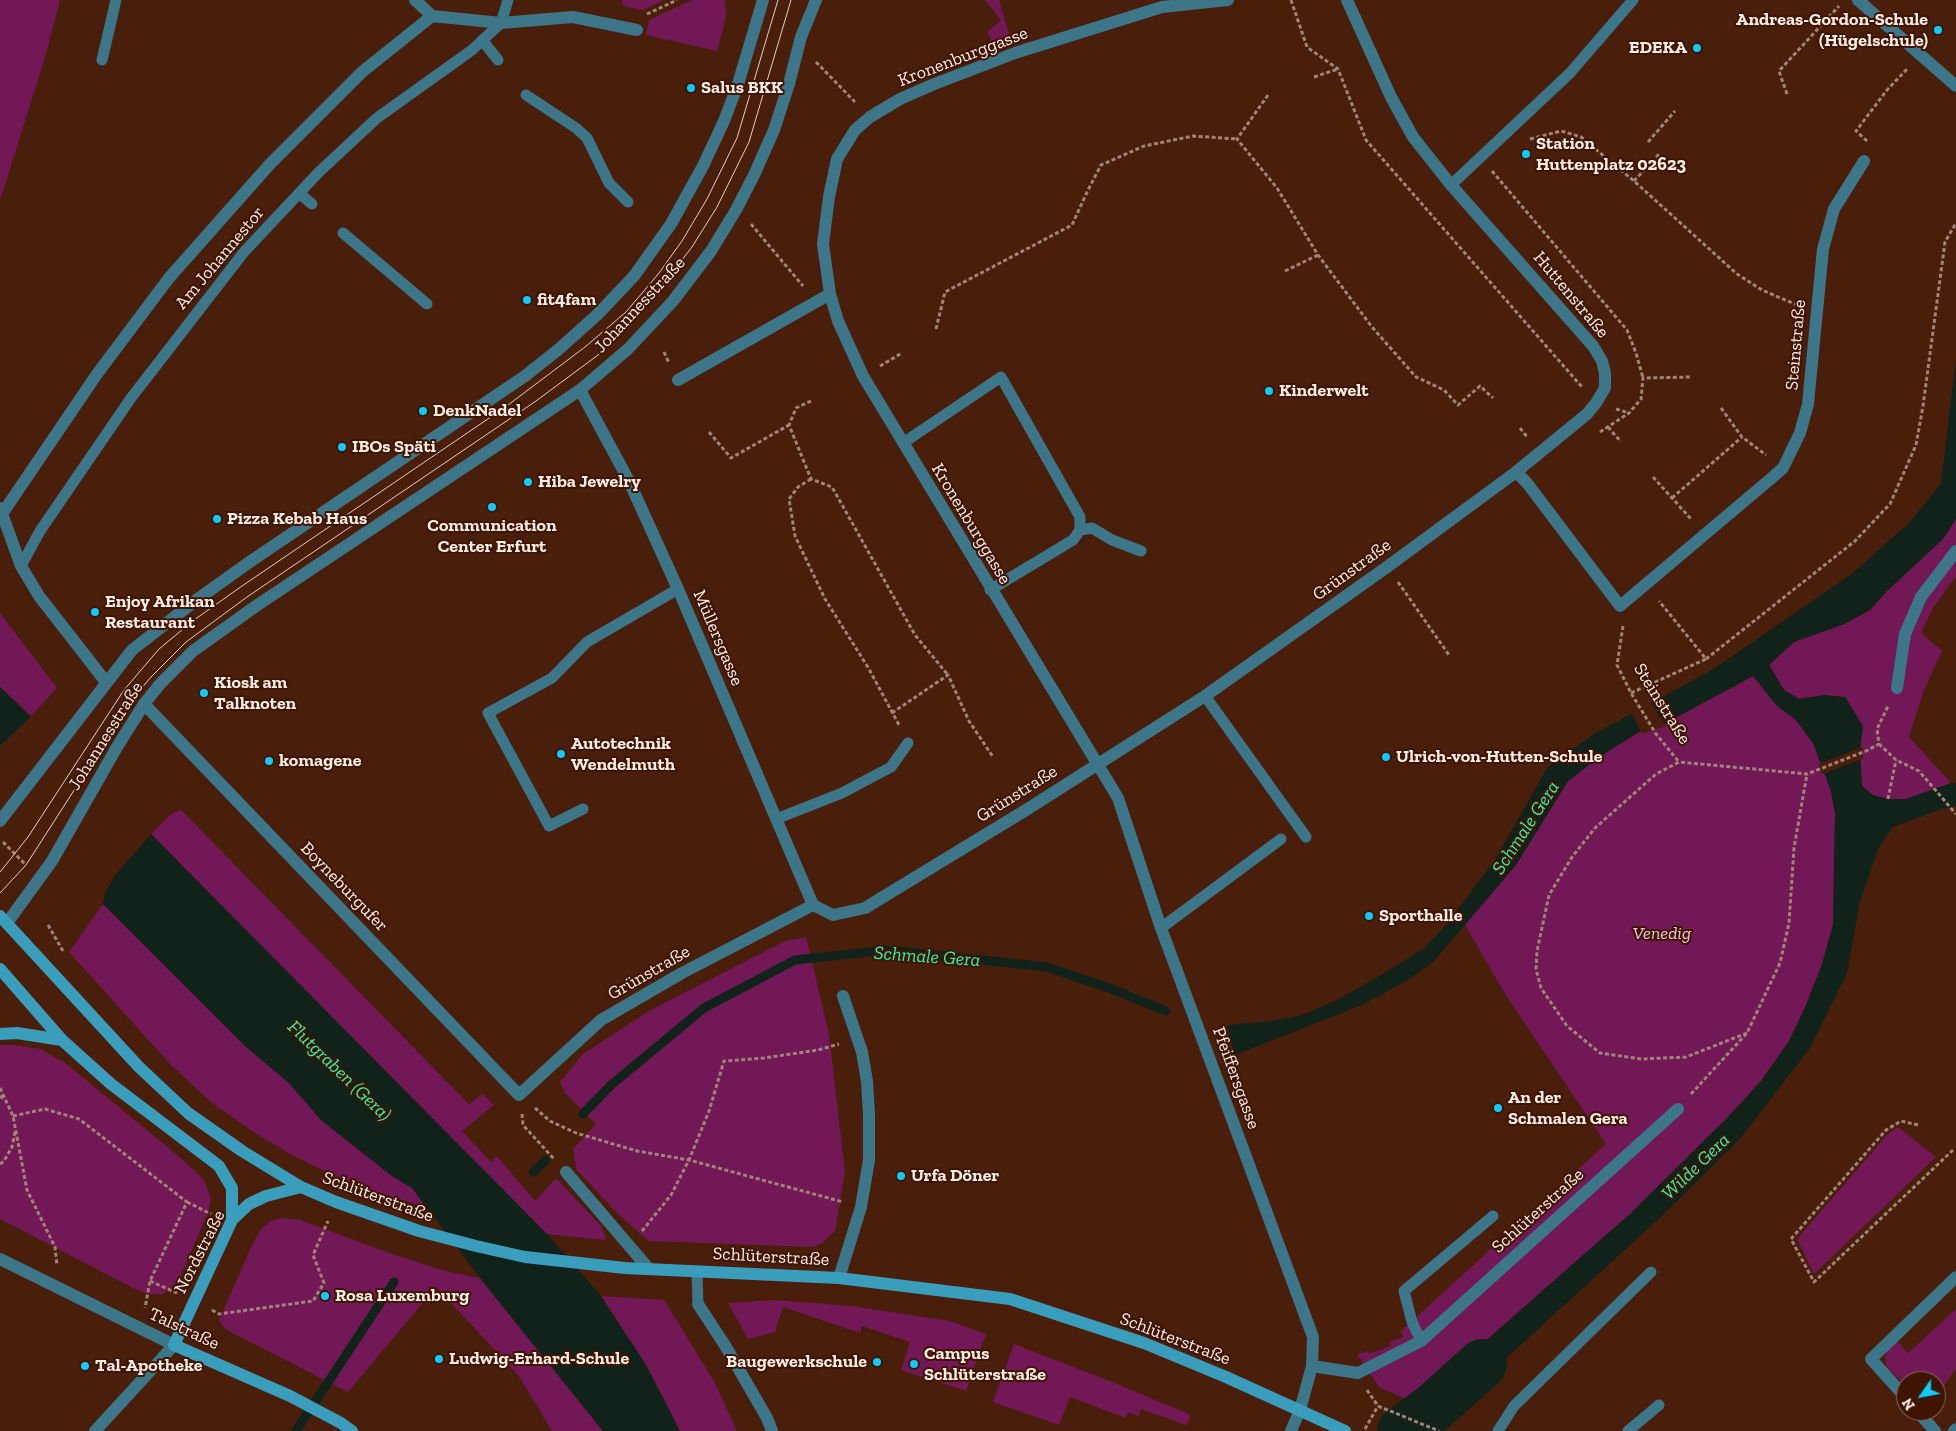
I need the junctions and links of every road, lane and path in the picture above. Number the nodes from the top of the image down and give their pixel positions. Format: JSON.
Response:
{"nodes":[{"id":1,"x":116,"y":0,"type":"edge"},
{"id":2,"x":414,"y":0,"type":"edge"},
{"id":3,"x":508,"y":0,"type":"edge"},
{"id":4,"x":763,"y":0,"type":"edge"},
{"id":5,"x":816,"y":0,"type":"edge"},
{"id":6,"x":1228,"y":0,"type":"edge"},
{"id":7,"x":1291,"y":0,"type":"edge"},
{"id":8,"x":1348,"y":0,"type":"edge"},
{"id":9,"x":1633,"y":0,"type":"edge"},
{"id":10,"x":1844,"y":0,"type":"edge"},
{"id":11,"x":1858,"y":0,"type":"edge"},
{"id":12,"x":432,"y":16,"type":"junction"},
{"id":13,"x":501,"y":23,"type":"junction"},
{"id":14,"x":637,"y":30,"type":"dead end"},
{"id":15,"x":482,"y":40,"type":"junction"},
{"id":16,"x":799,"y":46,"type":"junction"},
{"id":17,"x":1921,"y":55,"type":"junction"},
{"id":18,"x":102,"y":60,"type":"dead end"},
{"id":19,"x":498,"y":60,"type":"dead end"},
{"id":20,"x":1338,"y":69,"type":"junction"},
{"id":21,"x":1314,"y":77,"type":"dead end"},
{"id":22,"x":1956,"y":86,"type":"edge"},
{"id":23,"x":1787,"y":94,"type":"dead end"},
{"id":24,"x":526,"y":95,"type":"dead end"},
{"id":25,"x":1268,"y":95,"type":"dead end"},
{"id":26,"x":1675,"y":111,"type":"dead end"},
{"id":27,"x":870,"y":117,"type":"junction"},
{"id":28,"x":1561,"y":131,"type":"dead end"},
{"id":29,"x":1237,"y":139,"type":"junction"},
{"id":30,"x":1648,"y":142,"type":"dead end"},
{"id":31,"x":1660,"y":153,"type":"dead end"},
{"id":32,"x":1480,"y":158,"type":"junction"},
{"id":33,"x":1864,"y":161,"type":"joint"},
{"id":34,"x":1634,"y":181,"type":"junction"},
{"id":35,"x":1451,"y":185,"type":"junction"},
{"id":36,"x":299,"y":193,"type":"junction"},
{"id":37,"x":628,"y":202,"type":"dead end"},
{"id":38,"x":312,"y":204,"type":"dead end"},
{"id":39,"x":738,"y":207,"type":"junction"},
{"id":40,"x":1956,"y":223,"type":"edge"},
{"id":41,"x":344,"y":233,"type":"dead end"},
{"id":42,"x":1318,"y":255,"type":"junction"},
{"id":43,"x":1285,"y":272,"type":"dead end"},
{"id":44,"x":830,"y":294,"type":"junction"},
{"id":45,"x":815,"y":303,"type":"junction"},
{"id":46,"x":427,"y":304,"type":"dead end"},
{"id":47,"x":1816,"y":314,"type":"junction"},
{"id":48,"x":936,"y":329,"type":"dead end"},
{"id":49,"x":1643,"y":378,"type":"dead end"},
{"id":50,"x":678,"y":380,"type":"dead end"},
{"id":51,"x":580,"y":390,"type":"junction"},
{"id":52,"x":1493,"y":398,"type":"dead end"},
{"id":53,"x":811,"y":401,"type":"dead end"},
{"id":54,"x":1596,"y":403,"type":"junction"},
{"id":55,"x":1721,"y":408,"type":"dead end"},
{"id":56,"x":789,"y":425,"type":"junction"},
{"id":57,"x":1608,"y":427,"type":"dead end"},
{"id":58,"x":709,"y":432,"type":"dead end"},
{"id":59,"x":1742,"y":437,"type":"junction"},
{"id":60,"x":1621,"y":442,"type":"dead end"},
{"id":61,"x":903,"y":443,"type":"junction"},
{"id":62,"x":1783,"y":468,"type":"junction"},
{"id":63,"x":1516,"y":472,"type":"junction"},
{"id":64,"x":1653,"y":477,"type":"dead end"},
{"id":65,"x":811,"y":480,"type":"junction"},
{"id":66,"x":1672,"y":498,"type":"junction"},
{"id":67,"x":1,"y":511,"type":"edge"},
{"id":68,"x":1689,"y":517,"type":"dead end"},
{"id":69,"x":1080,"y":530,"type":"junction"},
{"id":70,"x":1141,"y":551,"type":"dead end"},
{"id":71,"x":1956,"y":551,"type":"edge"},
{"id":72,"x":20,"y":566,"type":"junction"},
{"id":73,"x":1387,"y":568,"type":"junction"},
{"id":74,"x":1646,"y":585,"type":"junction"},
{"id":75,"x":678,"y":589,"type":"junction"},
{"id":76,"x":990,"y":590,"type":"junction"},
{"id":77,"x":1620,"y":606,"type":"junction"},
{"id":78,"x":1450,"y":655,"type":"dead end"},
{"id":79,"x":1706,"y":659,"type":"junction"},
{"id":80,"x":948,"y":675,"type":"junction"},
{"id":81,"x":106,"y":682,"type":"junction"},
{"id":82,"x":1897,"y":688,"type":"joint"},
{"id":83,"x":1631,"y":693,"type":"junction"},
{"id":84,"x":1205,"y":696,"type":"junction"},
{"id":85,"x":144,"y":704,"type":"junction"},
{"id":86,"x":892,"y":713,"type":"junction"},
{"id":87,"x":908,"y":743,"type":"joint"},
{"id":88,"x":1878,"y":744,"type":"junction"},
{"id":89,"x":993,"y":757,"type":"dead end"},
{"id":90,"x":1896,"y":760,"type":"junction"},
{"id":91,"x":1678,"y":762,"type":"junction"},
{"id":92,"x":1098,"y":763,"type":"junction"},
{"id":93,"x":1807,"y":774,"type":"junction"},
{"id":94,"x":1888,"y":798,"type":"dead end"},
{"id":95,"x":583,"y":809,"type":"dead end"},
{"id":96,"x":1956,"y":814,"type":"edge"},
{"id":97,"x":3,"y":818,"type":"edge"},
{"id":98,"x":776,"y":819,"type":"junction"},
{"id":99,"x":1306,"y":837,"type":"dead end"},
{"id":100,"x":0,"y":838,"type":"edge"},
{"id":101,"x":1281,"y":839,"type":"dead end"},
{"id":102,"x":39,"y":879,"type":"junction"},
{"id":103,"x":813,"y":905,"type":"junction"},
{"id":104,"x":2,"y":924,"type":"edge"},
{"id":105,"x":48,"y":926,"type":"dead end"},
{"id":106,"x":1161,"y":928,"type":"junction"},
{"id":107,"x":65,"y":954,"type":"dead end"},
{"id":108,"x":0,"y":969,"type":"edge"},
{"id":109,"x":843,"y":996,"type":"dead end"},
{"id":110,"x":1747,"y":1033,"type":"junction"},
{"id":111,"x":0,"y":1034,"type":"edge"},
{"id":112,"x":858,"y":1039,"type":"junction"},
{"id":113,"x":62,"y":1040,"type":"junction"},
{"id":114,"x":0,"y":1088,"type":"edge"},
{"id":115,"x":519,"y":1095,"type":"junction"},
{"id":116,"x":0,"y":1096,"type":"edge"},
{"id":117,"x":1678,"y":1108,"type":"joint"},
{"id":118,"x":13,"y":1116,"type":"junction"},
{"id":119,"x":1918,"y":1125,"type":"dead end"},
{"id":120,"x":1953,"y":1150,"type":"dead end"},
{"id":121,"x":688,"y":1160,"type":"junction"},
{"id":122,"x":0,"y":1164,"type":"edge"},
{"id":123,"x":566,"y":1172,"type":"joint"},
{"id":124,"x":301,"y":1187,"type":"junction"},
{"id":125,"x":336,"y":1202,"type":"junction"},
{"id":126,"x":861,"y":1207,"type":"junction"},
{"id":127,"x":1493,"y":1216,"type":"dead end"},
{"id":128,"x":232,"y":1220,"type":"junction"},
{"id":129,"x":630,"y":1246,"type":"junction"},
{"id":130,"x":0,"y":1259,"type":"edge"},
{"id":131,"x":649,"y":1269,"type":"junction"},
{"id":132,"x":697,"y":1272,"type":"junction"},
{"id":133,"x":1652,"y":1272,"type":"dead end"},
{"id":134,"x":839,"y":1278,"type":"junction"},
{"id":135,"x":1956,"y":1278,"type":"edge"},
{"id":136,"x":150,"y":1281,"type":"junction"},
{"id":137,"x":61,"y":1288,"type":"junction"},
{"id":138,"x":194,"y":1301,"type":"junction"},
{"id":139,"x":698,"y":1304,"type":"joint"},
{"id":140,"x":140,"y":1328,"type":"junction"},
{"id":141,"x":1421,"y":1341,"type":"junction"},
{"id":142,"x":174,"y":1344,"type":"junction"},
{"id":143,"x":1312,"y":1366,"type":"junction"},
{"id":144,"x":1896,"y":1387,"type":"edge"},
{"id":145,"x":1659,"y":1405,"type":"dead end"},
{"id":146,"x":1300,"y":1410,"type":"junction"},
{"id":147,"x":1926,"y":1421,"type":"edge"},
{"id":148,"x":95,"y":1431,"type":"edge"},
{"id":149,"x":352,"y":1431,"type":"edge"},
{"id":150,"x":772,"y":1431,"type":"edge"},
{"id":151,"x":1291,"y":1431,"type":"edge"},
{"id":152,"x":1345,"y":1431,"type":"edge"},
{"id":153,"x":1364,"y":1431,"type":"edge"},
{"id":154,"x":1438,"y":1431,"type":"edge"},
{"id":155,"x":1498,"y":1431,"type":"edge"},
{"id":156,"x":1628,"y":1431,"type":"edge"},
{"id":157,"x":1935,"y":1431,"type":"edge"}],
"edges":[{"from":1,"to":18,"type":"lane"},
{"from":2,"to":12,"type":"street"},
{"from":3,"to":13,"type":"lane"},
{"from":4,"to":81,"type":"street","name":"Johannesstraße"},
{"from":5,"to":16,"type":"street","name":"Johannesstraße"},
{"from":6,"to":27,"type":"street","name":"Kronenburggasse"},
{"from":7,"to":20,"type":"path"},
{"from":8,"to":35,"type":"street","name":"Huttenstraße"},
{"from":9,"to":32,"type":"lane"},
{"from":10,"to":23,"type":"path"},
{"from":11,"to":17,"type":"street"},
{"from":12,"to":13,"type":"street"},
{"from":12,"to":67,"type":"street","name":"Am Johannestor"},
{"from":13,"to":14,"type":"street"},
{"from":13,"to":15,"type":"lane","name":"Am Johannestor"},
{"from":15,"to":19,"type":"lane"},
{"from":15,"to":36,"type":"lane","name":"Am Johannestor"},
{"from":16,"to":27,"type":"path"},
{"from":16,"to":39,"type":"street","name":"Johannesstraße"},
{"from":17,"to":22,"type":"street"},
{"from":17,"to":33,"type":"path"},
{"from":20,"to":21,"type":"path"},
{"from":20,"to":54,"type":"path"},
{"from":24,"to":37,"type":"lane"},
{"from":25,"to":29,"type":"path"},
{"from":26,"to":30,"type":"path"},
{"from":27,"to":44,"type":"street","name":"Kronenburggasse"},
{"from":28,"to":34,"type":"path"},
{"from":29,"to":42,"type":"path"},
{"from":29,"to":48,"type":"path"},
{"from":31,"to":34,"type":"path"},
{"from":32,"to":35,"type":"lane"},
{"from":32,"to":49,"type":"path"},
{"from":33,"to":47,"type":"street","name":"Steinstraße"},
{"from":34,"to":47,"type":"path"},
{"from":35,"to":54,"type":"street","name":"Huttenstraße"},
{"from":36,"to":38,"type":"lane"},
{"from":36,"to":72,"type":"lane","name":"Am Johannestor"},
{"from":39,"to":45,"type":"path"},
{"from":39,"to":51,"type":"street","name":"Johannesstraße"},
{"from":40,"to":79,"type":"path"},
{"from":41,"to":46,"type":"lane"},
{"from":42,"to":43,"type":"path"},
{"from":42,"to":52,"type":"path"},
{"from":44,"to":45,"type":"street"},
{"from":44,"to":61,"type":"street","name":"Kronenburggasse"},
{"from":45,"to":50,"type":"street"},
{"from":47,"to":62,"type":"street","name":"Steinstraße"},
{"from":51,"to":75,"type":"street","name":"Müllersgasse"},
{"from":51,"to":85,"type":"street","name":"Johannesstraße"},
{"from":53,"to":56,"type":"path"},
{"from":54,"to":63,"type":"street","name":"Huttenstraße"},
{"from":55,"to":59,"type":"path"},
{"from":56,"to":58,"type":"path"},
{"from":56,"to":65,"type":"path"},
{"from":57,"to":60,"type":"path"},
{"from":59,"to":62,"type":"path"},
{"from":59,"to":66,"type":"path"},
{"from":61,"to":69,"type":"lane"},
{"from":61,"to":76,"type":"street","name":"Kronenburggasse"},
{"from":62,"to":74,"type":"street","name":"Steinstraße"},
{"from":63,"to":73,"type":"street","name":"Grünstraße"},
{"from":63,"to":77,"type":"street"},
{"from":64,"to":66,"type":"path"},
{"from":65,"to":80,"type":"path"},
{"from":65,"to":86,"type":"path"},
{"from":66,"to":68,"type":"path"},
{"from":67,"to":72,"type":"street"},
{"from":69,"to":70,"type":"lane"},
{"from":69,"to":76,"type":"lane"},
{"from":71,"to":82,"type":"street"},
{"from":72,"to":81,"type":"street"},
{"from":73,"to":78,"type":"path"},
{"from":73,"to":84,"type":"street","name":"Grünstraße"},
{"from":74,"to":77,"type":"street","name":"Steinstraße"},
{"from":74,"to":79,"type":"path"},
{"from":75,"to":95,"type":"lane"},
{"from":75,"to":98,"type":"street","name":"Müllersgasse"},
{"from":76,"to":92,"type":"street","name":"Kronenburggasse"},
{"from":77,"to":83,"type":"path","name":"Steinstraße"},
{"from":79,"to":83,"type":"path"},
{"from":80,"to":86,"type":"path"},
{"from":80,"to":89,"type":"path"},
{"from":81,"to":97,"type":"street","name":"Johannesstraße"},
{"from":82,"to":88,"type":"path"},
{"from":83,"to":91,"type":"path","name":"Steinstraße"},
{"from":84,"to":92,"type":"street","name":"Grünstraße"},
{"from":84,"to":99,"type":"lane"},
{"from":85,"to":102,"type":"street","name":"Johannesstraße"},
{"from":85,"to":115,"type":"street","name":"Boyneburgufer"},
{"from":86,"to":87,"type":"path"},
{"from":87,"to":98,"type":"lane"},
{"from":88,"to":90,"type":"path"},
{"from":88,"to":93,"type":"path"},
{"from":90,"to":94,"type":"path"},
{"from":90,"to":96,"type":"path"},
{"from":91,"to":93,"type":"path"},
{"from":91,"to":110,"type":"path"},
{"from":92,"to":103,"type":"street","name":"Grünstraße"},
{"from":92,"to":106,"type":"street","name":"Pfeiffersgasse"},
{"from":93,"to":110,"type":"path"},
{"from":98,"to":103,"type":"street","name":"Müllersgasse"},
{"from":100,"to":102,"type":"path"},
{"from":101,"to":106,"type":"lane"},
{"from":102,"to":104,"type":"street","name":"Johannesstraße"},
{"from":103,"to":115,"type":"street","name":"Grünstraße"},
{"from":104,"to":124,"type":"main road","name":"Schlüterstraße"},
{"from":105,"to":107,"type":"path"},
{"from":106,"to":143,"type":"street","name":"Pfeiffersgasse"},
{"from":108,"to":113,"type":"main road"},
{"from":109,"to":112,"type":"street","name":"Schlüterstraße"},
{"from":110,"to":117,"type":"path"},
{"from":111,"to":113,"type":"main road"},
{"from":112,"to":121,"type":"path"},
{"from":112,"to":126,"type":"street","name":"Schlüterstraße"},
{"from":113,"to":128,"type":"main road"},
{"from":114,"to":118,"type":"path"},
{"from":115,"to":121,"type":"path"},
{"from":115,"to":123,"type":"path"},
{"from":116,"to":118,"type":"path"},
{"from":117,"to":141,"type":"street","name":"Schlüterstraße"},
{"from":118,"to":122,"type":"path"},
{"from":118,"to":136,"type":"path"},
{"from":118,"to":137,"type":"path"},
{"from":119,"to":120,"type":"path"},
{"from":121,"to":126,"type":"path"},
{"from":121,"to":129,"type":"path"},
{"from":123,"to":129,"type":"street"},
{"from":124,"to":125,"type":"main road","name":"Schlüterstraße"},
{"from":124,"to":128,"type":"main road","name":"Nordstraße"},
{"from":125,"to":131,"type":"main road","name":"Schlüterstraße"},
{"from":125,"to":138,"type":"path"},
{"from":126,"to":134,"type":"street","name":"Schlüterstraße"},
{"from":127,"to":141,"type":"lane"},
{"from":128,"to":138,"type":"main road","name":"Nordstraße"},
{"from":129,"to":131,"type":"street"},
{"from":130,"to":137,"type":"street","name":"Talstraße"},
{"from":131,"to":132,"type":"main road","name":"Schlüterstraße"},
{"from":132,"to":134,"type":"main road","name":"Schlüterstraße"},
{"from":132,"to":139,"type":"lane"},
{"from":133,"to":155,"type":"lane"},
{"from":134,"to":146,"type":"main road","name":"Schlüterstraße"},
{"from":135,"to":144,"type":"street"},
{"from":136,"to":138,"type":"path"},
{"from":136,"to":140,"type":"path"},
{"from":137,"to":140,"type":"street","name":"Talstraße"},
{"from":138,"to":142,"type":"main road","name":"Nordstraße"},
{"from":139,"to":150,"type":"street"},
{"from":140,"to":142,"type":"street","name":"Talstraße"},
{"from":141,"to":143,"type":"street","name":"Schlüterstraße"},
{"from":142,"to":148,"type":"street","name":"Nordstraße"},
{"from":142,"to":149,"type":"main road","name":"Talstraße"},
{"from":143,"to":146,"type":"street","name":"Pfeiffersgasse"},
{"from":145,"to":156,"type":"lane"},
{"from":146,"to":151,"type":"street","name":"Pfeiffersgasse"},
{"from":146,"to":152,"type":"main road","name":"Schlüterstraße"},
{"from":147,"to":157,"type":"street"},
{"from":153,"to":154,"type":"path"}]}
